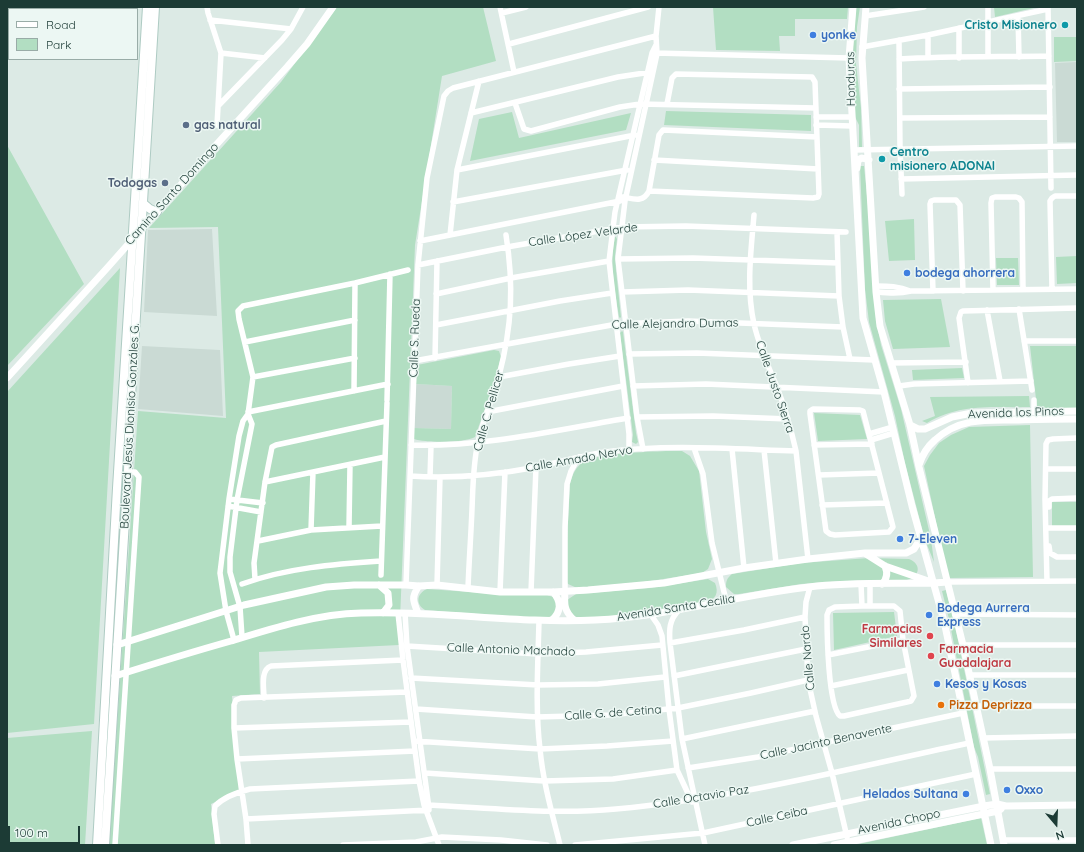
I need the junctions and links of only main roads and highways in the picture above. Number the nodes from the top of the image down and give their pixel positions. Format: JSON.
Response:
{"nodes":[{"id":1,"x":147,"y":7,"type":"edge"},
{"id":2,"x":156,"y":7,"type":"edge"},
{"id":3,"x":144,"y":204,"type":"junction"},
{"id":4,"x":157,"y":212,"type":"road end"},
{"id":5,"x":97,"y":845,"type":"edge"},
{"id":6,"x":105,"y":845,"type":"edge"}],
"edges":[{"from":1,"to":5,"type":"main road","name":"Boulevard Jesús Dionisio Gonzáles G."},
{"from":2,"to":3,"type":"main road","name":"Boulevard Jesús Dionisio Gonzáles G."},
{"from":3,"to":4,"type":"main road"},
{"from":3,"to":6,"type":"main road","name":"Boulevard Jesús Dionisio Gonzáles G."}]}
